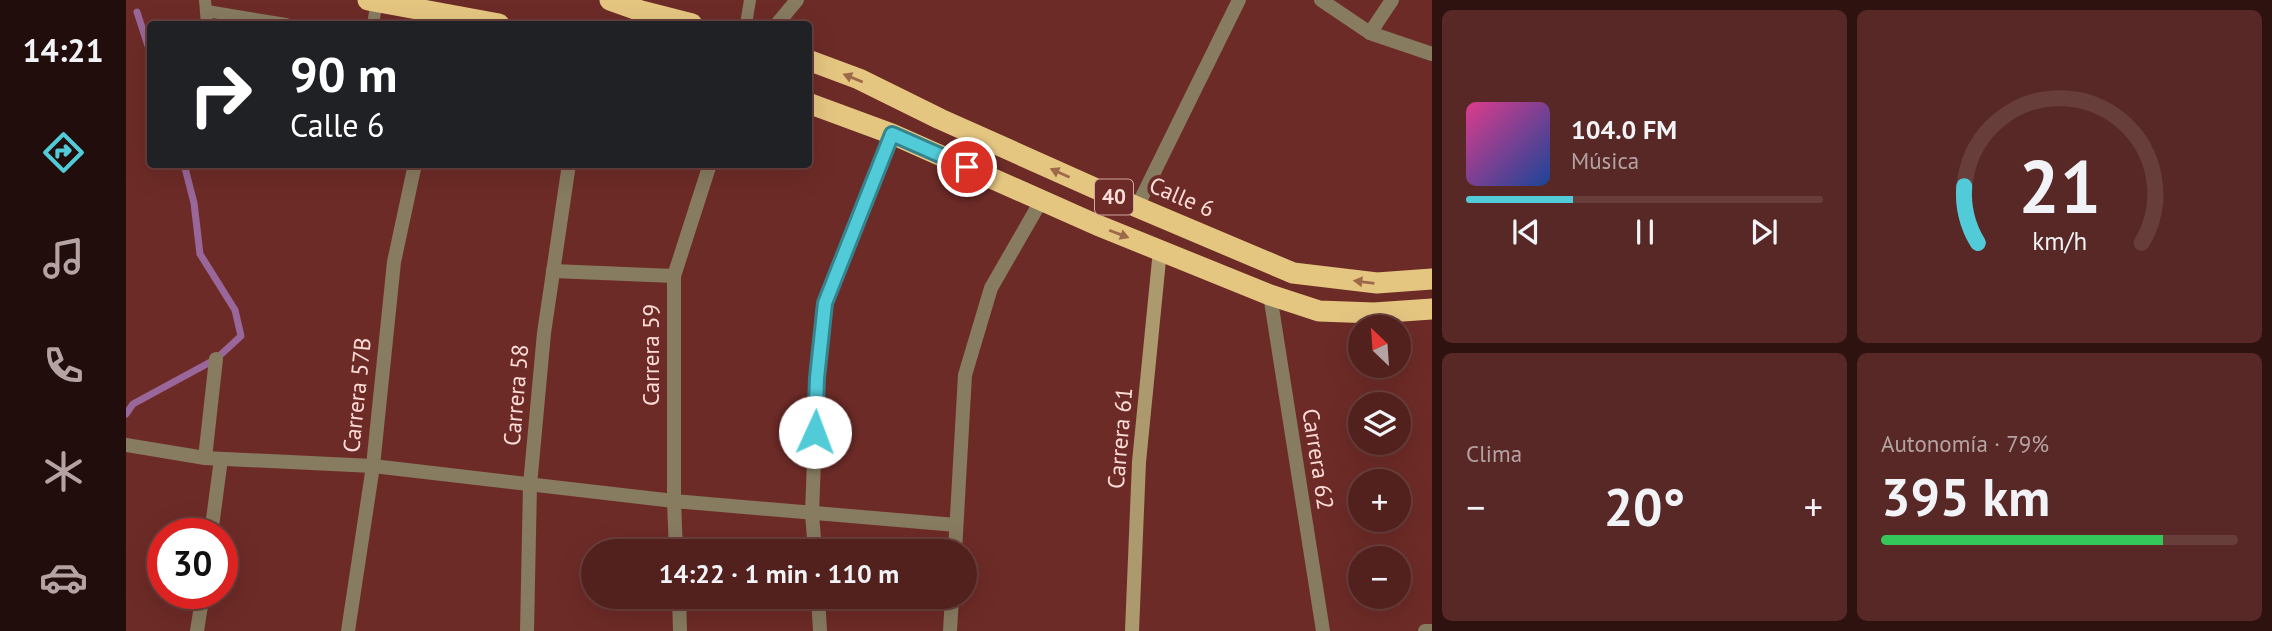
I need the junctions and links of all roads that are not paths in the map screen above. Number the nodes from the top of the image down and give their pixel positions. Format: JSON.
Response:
{"nodes":[{"id":1,"x":610,"y":0,"type":"edge"},
{"id":2,"x":750,"y":0,"type":"edge"},
{"id":3,"x":797,"y":0,"type":"edge"},
{"id":4,"x":1239,"y":0,"type":"edge"},
{"id":5,"x":1321,"y":0,"type":"edge"},
{"id":6,"x":1392,"y":0,"type":"edge"},
{"id":7,"x":373,"y":1,"type":"edge"},
{"id":8,"x":206,"y":12,"type":"edge"},
{"id":9,"x":447,"y":19,"type":"edge"},
{"id":10,"x":266,"y":21,"type":"edge"},
{"id":11,"x":373,"y":21,"type":"edge"},
{"id":12,"x":468,"y":21,"type":"edge"},
{"id":13,"x":680,"y":21,"type":"edge"},
{"id":14,"x":746,"y":21,"type":"edge"},
{"id":15,"x":780,"y":21,"type":"edge"},
{"id":16,"x":1370,"y":33,"type":"junction"},
{"id":17,"x":1432,"y":54,"type":"edge"},
{"id":18,"x":812,"y":61,"type":"edge"},
{"id":19,"x":812,"y":104,"type":"edge"},
{"id":20,"x":892,"y":134,"type":"junction"},
{"id":21,"x":414,"y":168,"type":"edge"},
{"id":22,"x":568,"y":168,"type":"edge"},
{"id":23,"x":709,"y":168,"type":"edge"},
{"id":24,"x":1041,"y":201,"type":"junction"},
{"id":25,"x":1136,"y":207,"type":"junction"},
{"id":26,"x":1160,"y":250,"type":"junction"},
{"id":27,"x":553,"y":271,"type":"junction"},
{"id":28,"x":674,"y":276,"type":"junction"},
{"id":29,"x":1432,"y":279,"type":"edge"},
{"id":30,"x":1269,"y":295,"type":"junction"},
{"id":31,"x":1432,"y":309,"type":"edge"},
{"id":32,"x":216,"y":359,"type":"dead end"},
{"id":33,"x":129,"y":446,"type":"edge"},
{"id":34,"x":205,"y":458,"type":"junction"},
{"id":35,"x":221,"y":459,"type":"junction"},
{"id":36,"x":373,"y":466,"type":"junction"},
{"id":37,"x":530,"y":485,"type":"junction"},
{"id":38,"x":674,"y":501,"type":"junction"},
{"id":39,"x":812,"y":514,"type":"junction"},
{"id":40,"x":213,"y":518,"type":"edge"},
{"id":41,"x":956,"y":526,"type":"junction"},
{"id":42,"x":676,"y":539,"type":"edge"},
{"id":43,"x":813,"y":539,"type":"edge"},
{"id":44,"x":955,"y":539,"type":"edge"},
{"id":45,"x":201,"y":609,"type":"edge"},
{"id":46,"x":679,"y":609,"type":"edge"},
{"id":47,"x":819,"y":609,"type":"edge"},
{"id":48,"x":951,"y":609,"type":"edge"},
{"id":49,"x":198,"y":631,"type":"edge"},
{"id":50,"x":348,"y":631,"type":"edge"},
{"id":51,"x":527,"y":631,"type":"edge"},
{"id":52,"x":680,"y":631,"type":"edge"},
{"id":53,"x":820,"y":631,"type":"edge"},
{"id":54,"x":950,"y":631,"type":"edge"},
{"id":55,"x":1132,"y":631,"type":"edge"},
{"id":56,"x":1322,"y":631,"type":"edge"},
{"id":57,"x":1425,"y":631,"type":"edge"},
{"id":58,"x":1432,"y":631,"type":"edge"}],
"edges":[{"from":1,"to":13,"type":"highway"},
{"from":2,"to":14,"type":"lane"},
{"from":3,"to":15,"type":"street"},
{"from":4,"to":25,"type":"street"},
{"from":5,"to":16,"type":"street"},
{"from":6,"to":16,"type":"street"},
{"from":7,"to":9,"type":"highway"},
{"from":7,"to":11,"type":"lane"},
{"from":8,"to":10,"type":"lane"},
{"from":9,"to":12,"type":"highway"},
{"from":16,"to":17,"type":"street"},
{"from":25,"to":18,"type":"highway","name":"Calle 6","number":"40","one_way":true},
{"from":19,"to":20,"type":"highway","number":"40"},
{"from":20,"to":24,"type":"highway","number":"40"},
{"from":20,"to":39,"type":"street"},
{"from":21,"to":36,"type":"street","name":"Carrera 57B"},
{"from":22,"to":27,"type":"street","name":"Carrera 58"},
{"from":23,"to":28,"type":"street","name":"Carrera 59"},
{"from":24,"to":26,"type":"highway","number":"40","one_way":true},
{"from":24,"to":41,"type":"street"},
{"from":29,"to":25,"type":"highway","name":"Calle 6","number":"40","one_way":true},
{"from":26,"to":30,"type":"highway","number":"40"},
{"from":26,"to":55,"type":"main road","name":"Carrera 61"},
{"from":27,"to":28,"type":"street"},
{"from":27,"to":37,"type":"street","name":"Carrera 58"},
{"from":28,"to":38,"type":"street","name":"Carrera 59"},
{"from":30,"to":31,"type":"highway","number":"40"},
{"from":30,"to":56,"type":"street","name":"Carrera 62"},
{"from":32,"to":34,"type":"street"},
{"from":33,"to":34,"type":"street"},
{"from":34,"to":35,"type":"street"},
{"from":35,"to":36,"type":"street"},
{"from":35,"to":40,"type":"street"},
{"from":36,"to":37,"type":"street"},
{"from":36,"to":50,"type":"street","name":"Carrera 57B"},
{"from":37,"to":38,"type":"street"},
{"from":37,"to":51,"type":"street","name":"Carrera 58"},
{"from":38,"to":39,"type":"street"},
{"from":38,"to":42,"type":"street","name":"Carrera 59"},
{"from":39,"to":41,"type":"street"},
{"from":39,"to":43,"type":"street"},
{"from":41,"to":44,"type":"street"},
{"from":45,"to":49,"type":"street"},
{"from":46,"to":52,"type":"street"},
{"from":47,"to":53,"type":"street"},
{"from":48,"to":54,"type":"street"},
{"from":57,"to":58,"type":"street"}]}
